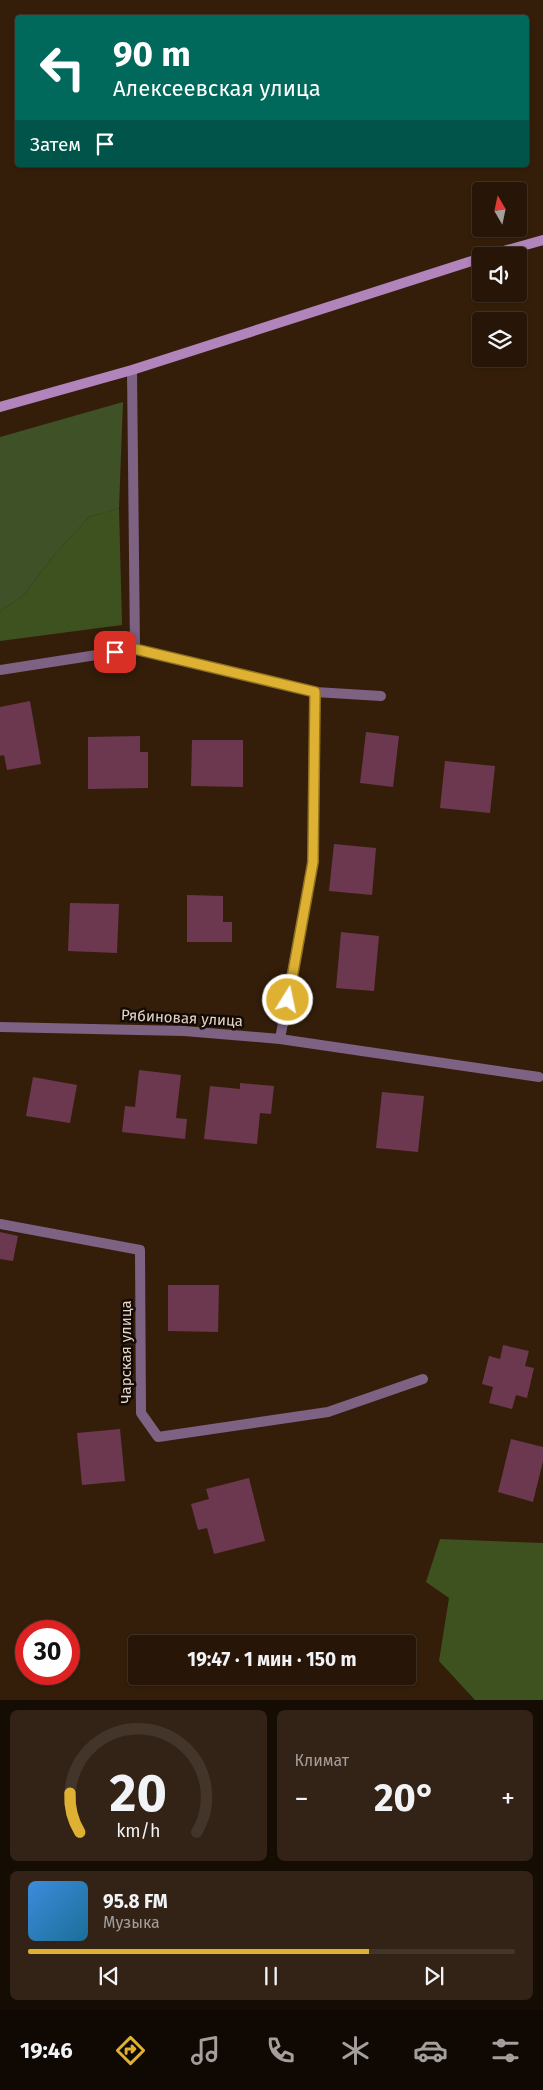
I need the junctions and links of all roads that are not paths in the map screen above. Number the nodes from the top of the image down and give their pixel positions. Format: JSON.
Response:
{"nodes":[{"id":1,"x":543,"y":240,"type":"edge"},
{"id":2,"x":518,"y":247,"type":"edge"},
{"id":3,"x":472,"y":261,"type":"edge"},
{"id":4,"x":132,"y":370,"type":"junction"},
{"id":5,"x":0,"y":407,"type":"edge"},
{"id":6,"x":135,"y":649,"type":"junction"},
{"id":7,"x":0,"y":670,"type":"edge"},
{"id":8,"x":315,"y":692,"type":"junction"},
{"id":9,"x":381,"y":696,"type":"dead end"},
{"id":10,"x":0,"y":1027,"type":"edge"},
{"id":11,"x":280,"y":1039,"type":"junction"},
{"id":12,"x":539,"y":1077,"type":"dead end"},
{"id":13,"x":0,"y":1224,"type":"edge"},
{"id":14,"x":423,"y":1379,"type":"dead end"}],
"edges":[{"from":1,"to":2,"type":"main road"},
{"from":3,"to":4,"type":"main road"},
{"from":4,"to":5,"type":"main road"},
{"from":4,"to":6,"type":"street"},
{"from":6,"to":7,"type":"street"},
{"from":6,"to":8,"type":"street"},
{"from":8,"to":9,"type":"street"},
{"from":8,"to":11,"type":"street"},
{"from":10,"to":11,"type":"street","name":"Рябиновая улица"},
{"from":11,"to":12,"type":"street","name":"Рябиновая улица"},
{"from":13,"to":14,"type":"street","name":"Чарская улица"}]}
